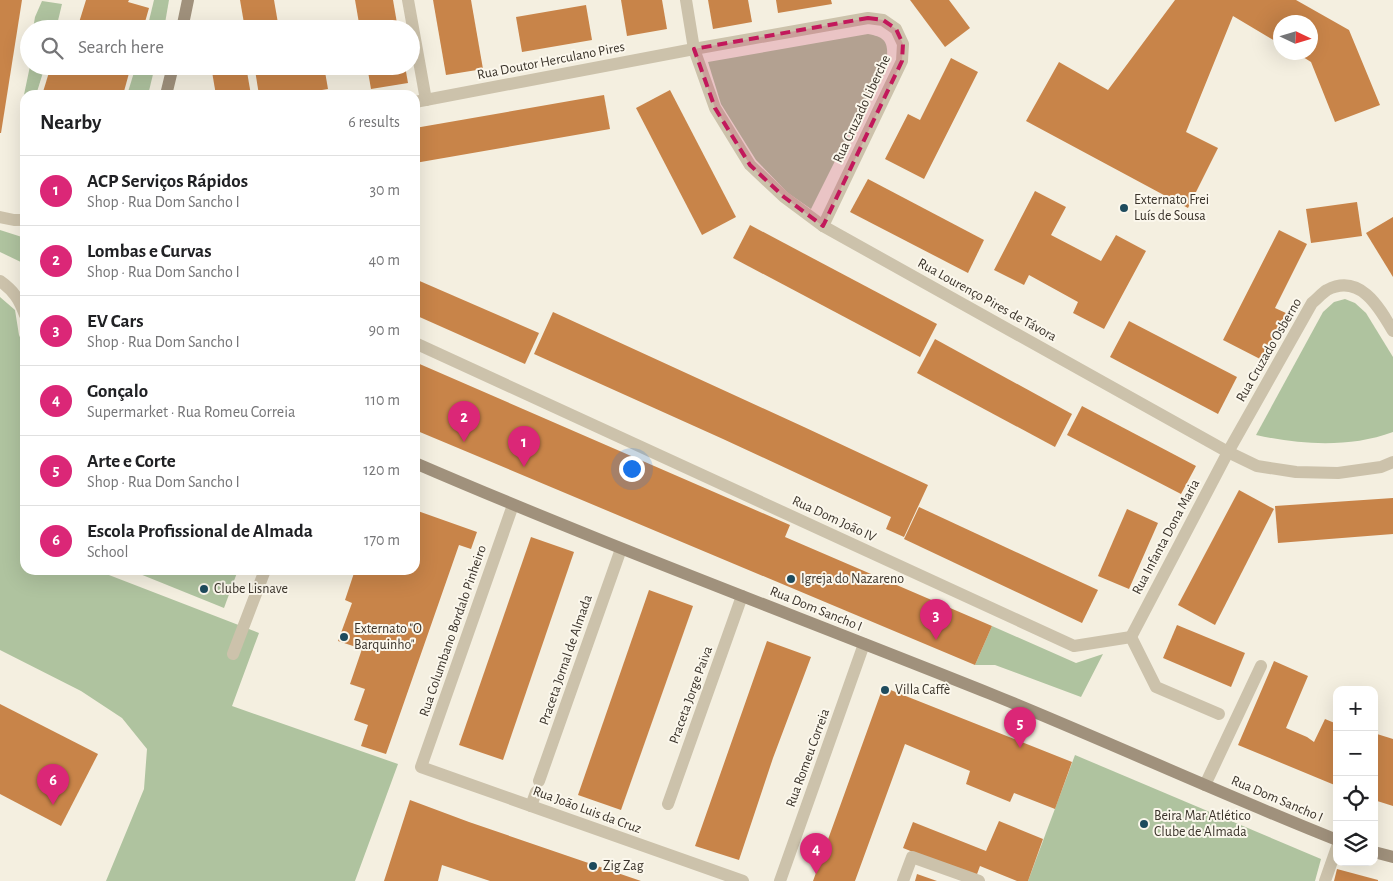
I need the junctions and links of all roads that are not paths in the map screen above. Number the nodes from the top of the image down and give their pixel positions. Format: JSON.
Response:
{"nodes":[{"id":1,"x":188,"y":0,"type":"edge"},
{"id":2,"x":408,"y":0,"type":"edge"},
{"id":3,"x":686,"y":0,"type":"edge"},
{"id":4,"x":184,"y":20,"type":"edge"},
{"id":5,"x":411,"y":20,"type":"edge"},
{"id":6,"x":694,"y":49,"type":"junction"},
{"id":7,"x":171,"y":75,"type":"edge"},
{"id":8,"x":418,"y":75,"type":"edge"},
{"id":9,"x":167,"y":90,"type":"edge"},
{"id":10,"x":420,"y":90,"type":"edge"},
{"id":11,"x":421,"y":101,"type":"edge"},
{"id":12,"x":0,"y":217,"type":"edge"},
{"id":13,"x":20,"y":220,"type":"edge"},
{"id":14,"x":823,"y":226,"type":"junction"},
{"id":15,"x":0,"y":281,"type":"edge"},
{"id":16,"x":20,"y":302,"type":"edge"},
{"id":17,"x":1393,"y":331,"type":"edge"},
{"id":18,"x":420,"y":345,"type":"edge"},
{"id":19,"x":1228,"y":452,"type":"junction"},
{"id":20,"x":1393,"y":462,"type":"edge"},
{"id":21,"x":420,"y":465,"type":"edge"},
{"id":22,"x":513,"y":505,"type":"junction"},
{"id":23,"x":621,"y":549,"type":"junction"},
{"id":24,"x":263,"y":575,"type":"edge"},
{"id":25,"x":742,"y":596,"type":"junction"},
{"id":26,"x":1131,"y":636,"type":"junction"},
{"id":27,"x":864,"y":644,"type":"junction"},
{"id":28,"x":233,"y":654,"type":"dead end"},
{"id":29,"x":1261,"y":666,"type":"dead end"},
{"id":30,"x":1219,"y":714,"type":"dead end"},
{"id":31,"x":421,"y":767,"type":"joint"},
{"id":32,"x":1205,"y":785,"type":"junction"},
{"id":33,"x":668,"y":804,"type":"dead end"},
{"id":34,"x":531,"y":806,"type":"junction"},
{"id":35,"x":1333,"y":838,"type":"edge"},
{"id":36,"x":1378,"y":853,"type":"edge"},
{"id":37,"x":1393,"y":857,"type":"edge"},
{"id":38,"x":1333,"y":858,"type":"edge"},
{"id":39,"x":743,"y":881,"type":"edge"},
{"id":40,"x":780,"y":881,"type":"edge"},
{"id":41,"x":903,"y":881,"type":"edge"},
{"id":42,"x":979,"y":881,"type":"edge"},
{"id":43,"x":1325,"y":881,"type":"edge"}],
"edges":[{"from":1,"to":4,"type":"main road"},
{"from":2,"to":5,"type":"street"},
{"from":3,"to":6,"type":"street","name":"Rua Lourenço Pires de Távora"},
{"from":6,"to":11,"type":"street","name":"Rua Doutor Herculano Pires"},
{"from":6,"to":14,"type":"street","name":"Rua Lourenço Pires de Távora"},
{"from":6,"to":14,"type":"street","name":"Rua Cruzado Liberche"},
{"from":7,"to":9,"type":"main road"},
{"from":8,"to":10,"type":"street"},
{"from":12,"to":13,"type":"street"},
{"from":14,"to":19,"type":"street","name":"Rua Lourenço Pires de Távora"},
{"from":15,"to":16,"type":"street"},
{"from":17,"to":19,"type":"street","name":"Rua Cruzado Osberno"},
{"from":18,"to":26,"type":"street","name":"Rua Dom João IV"},
{"from":19,"to":20,"type":"street","name":"Rua Lourenço Pires de Távora"},
{"from":19,"to":26,"type":"street","name":"Rua Infanta Dona Maria"},
{"from":21,"to":22,"type":"main road","name":"Rua Dom Sancho I"},
{"from":22,"to":23,"type":"main road","name":"Rua Dom Sancho I"},
{"from":22,"to":31,"type":"street","name":"Rua Columbano Bordalo Pinheiro"},
{"from":23,"to":25,"type":"main road","name":"Rua Dom Sancho I"},
{"from":23,"to":34,"type":"street","name":"Praceta Jornal de Almada"},
{"from":24,"to":28,"type":"street"},
{"from":25,"to":27,"type":"main road","name":"Rua Dom Sancho I"},
{"from":25,"to":33,"type":"street","name":"Praceta Jorge Paiva"},
{"from":26,"to":30,"type":"street"},
{"from":27,"to":32,"type":"main road","name":"Rua Dom Sancho I"},
{"from":27,"to":40,"type":"street","name":"Rua Romeu Correia"},
{"from":29,"to":32,"type":"street"},
{"from":31,"to":34,"type":"street","name":"Rua João Luis da Cruz"},
{"from":32,"to":35,"type":"main road","name":"Rua Dom Sancho I"},
{"from":34,"to":39,"type":"street","name":"Rua João Luis da Cruz"},
{"from":36,"to":37,"type":"main road"},
{"from":38,"to":43,"type":"street"},
{"from":41,"to":42,"type":"street"}]}
